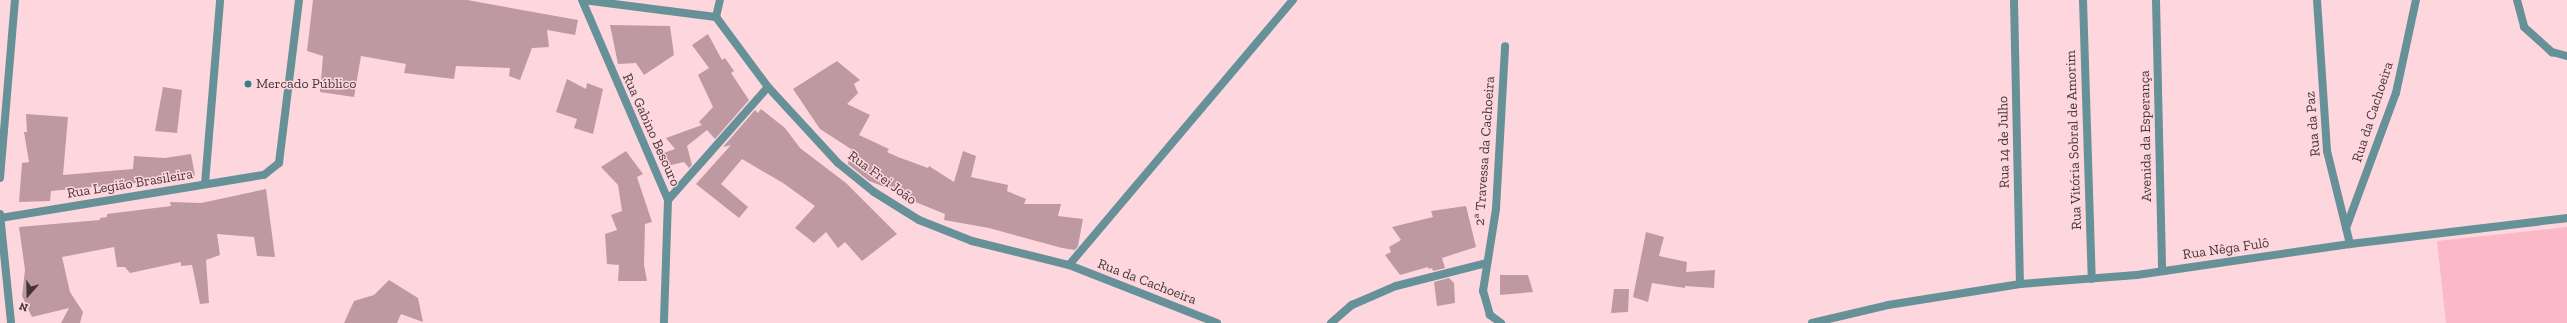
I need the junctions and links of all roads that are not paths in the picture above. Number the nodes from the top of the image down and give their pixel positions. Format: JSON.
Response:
{"nodes":[{"id":1,"x":15,"y":0,"type":"edge"},
{"id":2,"x":220,"y":0,"type":"edge"},
{"id":3,"x":299,"y":0,"type":"edge"},
{"id":4,"x":583,"y":0,"type":"edge"},
{"id":5,"x":720,"y":0,"type":"edge"},
{"id":6,"x":1293,"y":0,"type":"edge"},
{"id":7,"x":2014,"y":0,"type":"edge"},
{"id":8,"x":2083,"y":0,"type":"edge"},
{"id":9,"x":2156,"y":0,"type":"edge"},
{"id":10,"x":2317,"y":0,"type":"edge"},
{"id":11,"x":2416,"y":0,"type":"edge"},
{"id":12,"x":2517,"y":0,"type":"edge"},
{"id":13,"x":716,"y":17,"type":"junction"},
{"id":14,"x":1504,"y":46,"type":"dead end"},
{"id":15,"x":2567,"y":56,"type":"edge"},
{"id":16,"x":768,"y":87,"type":"junction"},
{"id":17,"x":0,"y":178,"type":"edge"},
{"id":18,"x":205,"y":184,"type":"junction"},
{"id":19,"x":668,"y":200,"type":"junction"},
{"id":20,"x":0,"y":213,"type":"edge"},
{"id":21,"x":0,"y":218,"type":"edge"},
{"id":22,"x":2567,"y":218,"type":"edge"},
{"id":23,"x":2346,"y":229,"type":"junction"},
{"id":24,"x":2350,"y":244,"type":"junction"},
{"id":25,"x":1487,"y":263,"type":"junction"},
{"id":26,"x":1068,"y":265,"type":"junction"},
{"id":27,"x":2162,"y":271,"type":"junction"},
{"id":28,"x":2092,"y":279,"type":"junction"},
{"id":29,"x":2020,"y":284,"type":"junction"},
{"id":30,"x":11,"y":323,"type":"edge"},
{"id":31,"x":664,"y":323,"type":"edge"},
{"id":32,"x":1217,"y":323,"type":"edge"},
{"id":33,"x":1332,"y":323,"type":"edge"},
{"id":34,"x":1501,"y":323,"type":"edge"},
{"id":35,"x":1812,"y":323,"type":"edge"}],
"edges":[{"from":1,"to":17,"type":"street"},
{"from":2,"to":18,"type":"street"},
{"from":3,"to":18,"type":"street","name":"Rua Legião Brasileira"},
{"from":4,"to":13,"type":"street"},
{"from":4,"to":19,"type":"street","name":"Rua Gabino Besouro"},
{"from":5,"to":13,"type":"street"},
{"from":6,"to":26,"type":"street"},
{"from":7,"to":29,"type":"street","name":"Rua 14 de Julho"},
{"from":8,"to":28,"type":"street","name":"Rua Vitória Sobral de Amorim"},
{"from":9,"to":27,"type":"street","name":"Avenida da Esperança"},
{"from":10,"to":23,"type":"street","name":"Rua da Paz"},
{"from":11,"to":23,"type":"street","name":"Rua da Cachoeira"},
{"from":12,"to":15,"type":"street"},
{"from":13,"to":16,"type":"street","name":"Rua Frei João"},
{"from":14,"to":25,"type":"street","name":"2ª Travessa da Cachoeira"},
{"from":16,"to":19,"type":"street"},
{"from":16,"to":26,"type":"street","name":"Rua Frei João"},
{"from":18,"to":21,"type":"street","name":"Rua Legião Brasileira"},
{"from":19,"to":31,"type":"street","name":"Rua Gabino Besouro"},
{"from":20,"to":21,"type":"street"},
{"from":21,"to":30,"type":"street"},
{"from":22,"to":24,"type":"street","name":"Rua Nêga Fulô"},
{"from":23,"to":24,"type":"street","name":"Rua da Paz"},
{"from":24,"to":27,"type":"street","name":"Rua Nêga Fulô"},
{"from":25,"to":33,"type":"street"},
{"from":25,"to":34,"type":"street","name":"2ª Travessa da Cachoeira"},
{"from":26,"to":32,"type":"street","name":"Rua da Cachoeira"},
{"from":27,"to":28,"type":"street","name":"Rua Nêga Fulô"},
{"from":28,"to":29,"type":"street","name":"Rua Nêga Fulô"},
{"from":29,"to":35,"type":"street","name":"Rua Nêga Fulô"}]}
